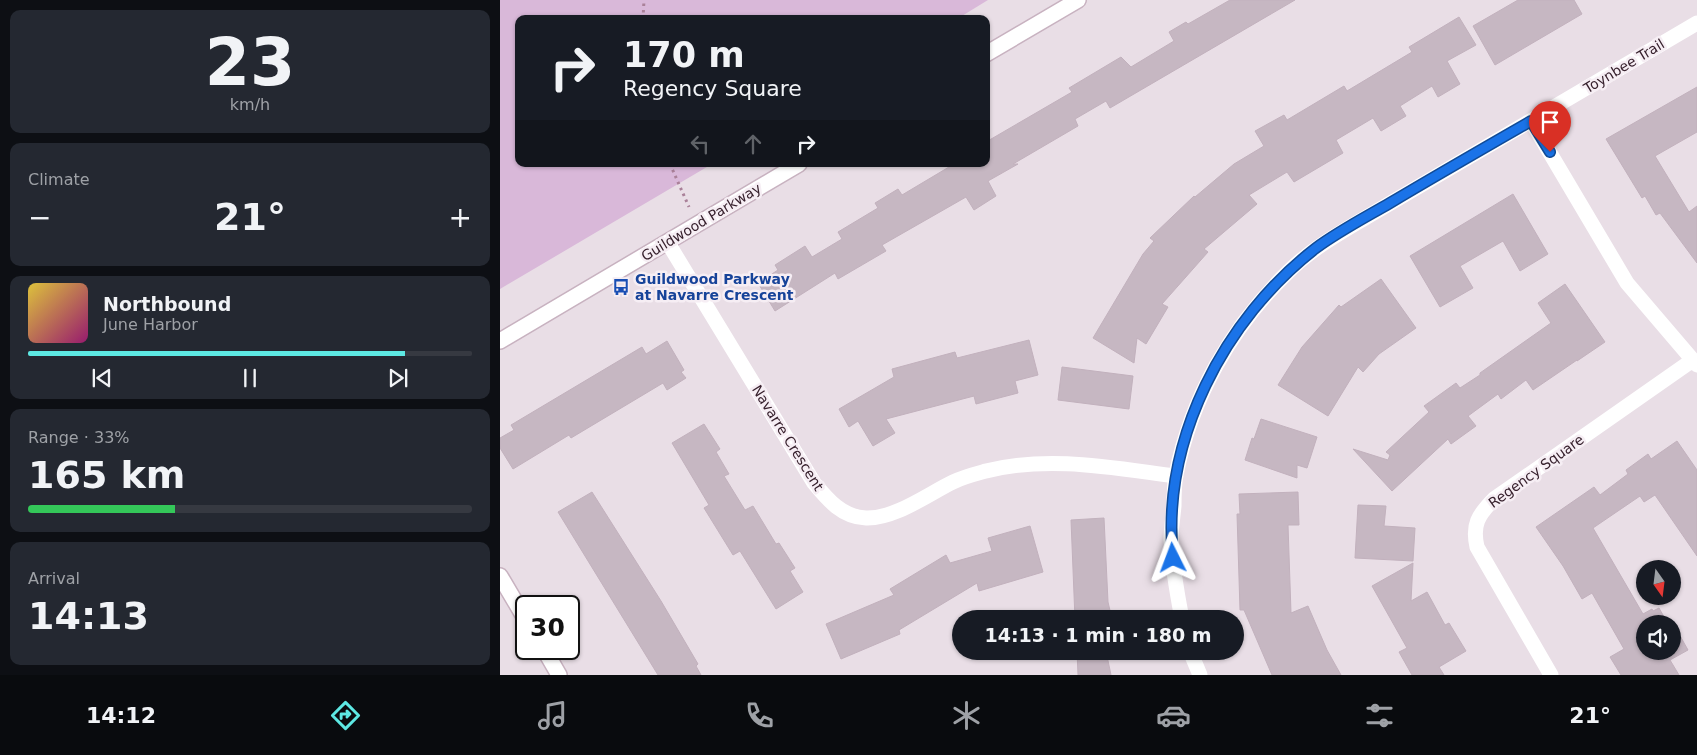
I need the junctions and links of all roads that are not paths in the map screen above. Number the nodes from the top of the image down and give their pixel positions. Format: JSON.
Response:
{"nodes":[{"id":1,"x":1078,"y":0,"type":"edge"},
{"id":2,"x":1697,"y":23,"type":"edge"},
{"id":3,"x":990,"y":52,"type":"edge"},
{"id":4,"x":1531,"y":121,"type":"junction"},
{"id":5,"x":794,"y":167,"type":"edge"},
{"id":6,"x":668,"y":243,"type":"junction"},
{"id":7,"x":500,"y":341,"type":"edge"},
{"id":8,"x":1695,"y":363,"type":"edge"},
{"id":9,"x":1176,"y":476,"type":"junction"},
{"id":10,"x":500,"y":576,"type":"edge"},
{"id":11,"x":515,"y":601,"type":"edge"},
{"id":12,"x":1180,"y":610,"type":"edge"},
{"id":13,"x":550,"y":660,"type":"edge"},
{"id":14,"x":1194,"y":660,"type":"edge"},
{"id":15,"x":559,"y":675,"type":"edge"},
{"id":16,"x":1200,"y":675,"type":"edge"},
{"id":17,"x":1551,"y":675,"type":"edge"}],
"edges":[{"from":1,"to":3,"type":"street"},
{"from":2,"to":4,"type":"street","name":"Toynbee Trail"},
{"from":4,"to":8,"type":"street","name":"Regency Square"},
{"from":4,"to":9,"type":"street","name":"Toynbee Trail"},
{"from":5,"to":6,"type":"street","name":"Guildwood Parkway"},
{"from":6,"to":7,"type":"street","name":"Guildwood Parkway"},
{"from":6,"to":9,"type":"street","name":"Navarre Crescent"},
{"from":8,"to":17,"type":"street","name":"Regency Square"},
{"from":9,"to":12,"type":"street","name":"Toynbee Trail"},
{"from":10,"to":11,"type":"street"},
{"from":13,"to":15,"type":"street"},
{"from":14,"to":16,"type":"street"}]}
